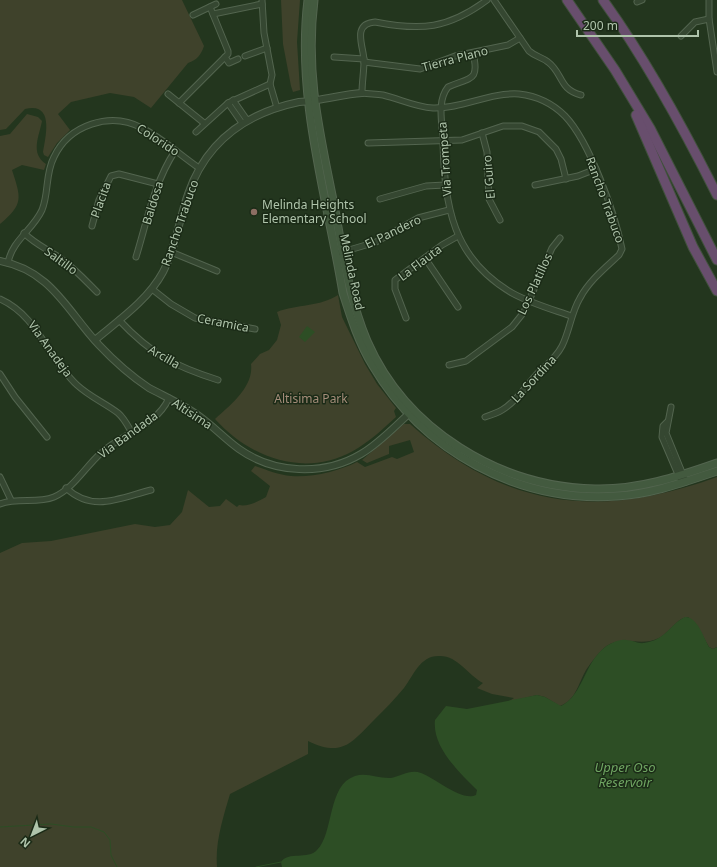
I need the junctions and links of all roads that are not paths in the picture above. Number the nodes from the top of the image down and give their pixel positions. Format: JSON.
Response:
{"nodes":[{"id":1,"x":308,"y":0,"type":"edge"},
{"id":2,"x":314,"y":0,"type":"edge"},
{"id":3,"x":487,"y":0,"type":"edge"},
{"id":4,"x":494,"y":0,"type":"edge"},
{"id":5,"x":567,"y":0,"type":"edge"},
{"id":6,"x":603,"y":0,"type":"edge"},
{"id":7,"x":709,"y":0,"type":"edge"},
{"id":8,"x":262,"y":2,"type":"edge"},
{"id":9,"x":216,"y":4,"type":"dead end"},
{"id":10,"x":210,"y":7,"type":"junction"},
{"id":11,"x":213,"y":14,"type":"junction"},
{"id":12,"x":193,"y":15,"type":"dead end"},
{"id":13,"x":709,"y":19,"type":"junction"},
{"id":14,"x":681,"y":36,"type":"dead end"},
{"id":15,"x":520,"y":38,"type":"junction"},
{"id":16,"x":267,"y":48,"type":"junction"},
{"id":17,"x":473,"y":53,"type":"junction"},
{"id":18,"x":245,"y":56,"type":"dead end"},
{"id":19,"x":225,"y":57,"type":"junction"},
{"id":20,"x":334,"y":57,"type":"dead end"},
{"id":21,"x":238,"y":59,"type":"dead end"},
{"id":22,"x":364,"y":61,"type":"junction"},
{"id":23,"x":615,"y":70,"type":"junction"},
{"id":24,"x":717,"y":72,"type":"edge"},
{"id":25,"x":270,"y":84,"type":"junction"},
{"id":26,"x":362,"y":93,"type":"junction"},
{"id":27,"x":168,"y":94,"type":"dead end"},
{"id":28,"x":581,"y":95,"type":"dead end"},
{"id":29,"x":230,"y":101,"type":"junction"},
{"id":30,"x":311,"y":101,"type":"junction"},
{"id":31,"x":179,"y":103,"type":"junction"},
{"id":32,"x":442,"y":107,"type":"junction"},
{"id":33,"x":277,"y":108,"type":"junction"},
{"id":34,"x":244,"y":121,"type":"junction"},
{"id":35,"x":204,"y":123,"type":"junction"},
{"id":36,"x":196,"y":132,"type":"dead end"},
{"id":37,"x":685,"y":132,"type":"junction"},
{"id":38,"x":482,"y":133,"type":"junction"},
{"id":39,"x":443,"y":141,"type":"junction"},
{"id":40,"x":368,"y":143,"type":"dead end"},
{"id":41,"x":175,"y":151,"type":"junction"},
{"id":42,"x":199,"y":168,"type":"junction"},
{"id":43,"x":596,"y":169,"type":"junction"},
{"id":44,"x":566,"y":179,"type":"junction"},
{"id":45,"x":717,"y":182,"type":"edge"},
{"id":46,"x":158,"y":184,"type":"junction"},
{"id":47,"x":445,"y":185,"type":"junction"},
{"id":48,"x":535,"y":185,"type":"dead end"},
{"id":49,"x":717,"y":195,"type":"edge"},
{"id":50,"x":380,"y":199,"type":"dead end"},
{"id":51,"x":449,"y":210,"type":"junction"},
{"id":52,"x":500,"y":220,"type":"dead end"},
{"id":53,"x":92,"y":226,"type":"dead end"},
{"id":54,"x":24,"y":233,"type":"junction"},
{"id":55,"x":458,"y":236,"type":"junction"},
{"id":56,"x":560,"y":238,"type":"dead end"},
{"id":57,"x":622,"y":249,"type":"joint"},
{"id":58,"x":171,"y":252,"type":"junction"},
{"id":59,"x":340,"y":252,"type":"junction"},
{"id":60,"x":136,"y":257,"type":"dead end"},
{"id":61,"x":425,"y":258,"type":"junction"},
{"id":62,"x":717,"y":260,"type":"edge"},
{"id":63,"x":0,"y":261,"type":"edge"},
{"id":64,"x":8,"y":263,"type":"junction"},
{"id":65,"x":217,"y":271,"type":"dead end"},
{"id":66,"x":152,"y":289,"type":"junction"},
{"id":67,"x":717,"y":291,"type":"edge"},
{"id":68,"x":97,"y":292,"type":"dead end"},
{"id":69,"x":0,"y":299,"type":"edge"},
{"id":70,"x":528,"y":301,"type":"junction"},
{"id":71,"x":458,"y":307,"type":"dead end"},
{"id":72,"x":571,"y":316,"type":"junction"},
{"id":73,"x":406,"y":318,"type":"dead end"},
{"id":74,"x":119,"y":320,"type":"junction"},
{"id":75,"x":254,"y":329,"type":"dead end"},
{"id":76,"x":95,"y":340,"type":"junction"},
{"id":77,"x":449,"y":365,"type":"dead end"},
{"id":78,"x":0,"y":374,"type":"edge"},
{"id":79,"x":218,"y":380,"type":"dead end"},
{"id":80,"x":169,"y":398,"type":"junction"},
{"id":81,"x":671,"y":407,"type":"dead end"},
{"id":82,"x":411,"y":411,"type":"junction"},
{"id":83,"x":485,"y":417,"type":"dead end"},
{"id":84,"x":132,"y":433,"type":"junction"},
{"id":85,"x":47,"y":437,"type":"dead end"},
{"id":86,"x":717,"y":463,"type":"edge"},
{"id":87,"x":717,"y":471,"type":"edge"},
{"id":88,"x":0,"y":477,"type":"edge"},
{"id":89,"x":682,"y":479,"type":"junction"},
{"id":90,"x":66,"y":488,"type":"junction"},
{"id":91,"x":151,"y":490,"type":"dead end"},
{"id":92,"x":10,"y":500,"type":"junction"},
{"id":93,"x":0,"y":504,"type":"edge"}],
"edges":[{"from":1,"to":30,"type":"main road","name":"Melinda Road"},
{"from":2,"to":30,"type":"main road","name":"Melinda Road"},
{"from":3,"to":22,"type":"street"},
{"from":4,"to":15,"type":"street"},
{"from":5,"to":23,"type":"highway"},
{"from":6,"to":37,"type":"highway"},
{"from":7,"to":13,"type":"street"},
{"from":8,"to":11,"type":"street"},
{"from":8,"to":16,"type":"street"},
{"from":9,"to":10,"type":"street"},
{"from":10,"to":11,"type":"street"},
{"from":10,"to":12,"type":"street"},
{"from":11,"to":19,"type":"street"},
{"from":13,"to":14,"type":"street"},
{"from":13,"to":24,"type":"street"},
{"from":15,"to":17,"type":"street","name":"Tierra Plano"},
{"from":15,"to":28,"type":"street"},
{"from":16,"to":18,"type":"street"},
{"from":16,"to":25,"type":"street"},
{"from":17,"to":22,"type":"street","name":"Tierra Plano"},
{"from":17,"to":32,"type":"street","name":"Via Trompeta"},
{"from":19,"to":21,"type":"street"},
{"from":19,"to":31,"type":"street"},
{"from":20,"to":22,"type":"street","name":"Tierra Plano"},
{"from":22,"to":26,"type":"street"},
{"from":23,"to":62,"type":"highway"},
{"from":23,"to":67,"type":"highway"},
{"from":25,"to":29,"type":"street"},
{"from":25,"to":33,"type":"street"},
{"from":26,"to":30,"type":"street","name":"Rancho Trabuco"},
{"from":26,"to":32,"type":"street","name":"Rancho Trabuco"},
{"from":27,"to":31,"type":"street"},
{"from":29,"to":34,"type":"street"},
{"from":29,"to":35,"type":"street"},
{"from":30,"to":33,"type":"street","name":"Rancho Trabuco"},
{"from":30,"to":59,"type":"main road","name":"Melinda Road"},
{"from":31,"to":35,"type":"street"},
{"from":32,"to":39,"type":"street","name":"Via Trompeta"},
{"from":32,"to":43,"type":"street","name":"Rancho Trabuco"},
{"from":33,"to":34,"type":"street","name":"Rancho Trabuco"},
{"from":34,"to":42,"type":"street","name":"Rancho Trabuco"},
{"from":35,"to":36,"type":"street"},
{"from":37,"to":45,"type":"highway"},
{"from":37,"to":49,"type":"highway"},
{"from":38,"to":39,"type":"street"},
{"from":38,"to":44,"type":"street"},
{"from":38,"to":52,"type":"street","name":"El Guiro"},
{"from":39,"to":40,"type":"street"},
{"from":39,"to":47,"type":"street","name":"Via Trompeta"},
{"from":41,"to":42,"type":"street","name":"Colorido"},
{"from":41,"to":46,"type":"street","name":"Baldosa"},
{"from":41,"to":54,"type":"street","name":"Colorido"},
{"from":42,"to":58,"type":"street","name":"Rancho Trabuco"},
{"from":43,"to":44,"type":"street"},
{"from":43,"to":57,"type":"street","name":"Rancho Trabuco"},
{"from":44,"to":48,"type":"street"},
{"from":46,"to":53,"type":"street","name":"Placita"},
{"from":46,"to":60,"type":"street","name":"Baldosa"},
{"from":47,"to":50,"type":"street"},
{"from":47,"to":51,"type":"street","name":"Via Trompeta"},
{"from":51,"to":55,"type":"street","name":"Via Trompeta"},
{"from":51,"to":59,"type":"street","name":"El Pandero"},
{"from":54,"to":64,"type":"street","name":"Colorido"},
{"from":54,"to":68,"type":"street","name":"Saltillo"},
{"from":55,"to":61,"type":"street","name":"La Flauta"},
{"from":55,"to":70,"type":"street","name":"Via Trompeta"},
{"from":56,"to":70,"type":"street","name":"Los Platillos"},
{"from":57,"to":72,"type":"street","name":"La Sordina"},
{"from":58,"to":65,"type":"street"},
{"from":58,"to":66,"type":"street","name":"Rancho Trabuco"},
{"from":59,"to":82,"type":"main road","name":"Melinda Road"},
{"from":61,"to":71,"type":"street"},
{"from":61,"to":73,"type":"street","name":"La Flauta"},
{"from":63,"to":64,"type":"street","name":"Altisima"},
{"from":64,"to":76,"type":"street","name":"Altisima"},
{"from":66,"to":74,"type":"street","name":"Rancho Trabuco"},
{"from":66,"to":75,"type":"street","name":"Ceramica"},
{"from":69,"to":84,"type":"street","name":"Via Anadeja"},
{"from":70,"to":72,"type":"street","name":"Via Trompeta"},
{"from":70,"to":77,"type":"street","name":"Los Platillos"},
{"from":72,"to":83,"type":"street","name":"La Sordina"},
{"from":74,"to":76,"type":"street","name":"Rancho Trabuco"},
{"from":74,"to":79,"type":"street","name":"Arcilla"},
{"from":76,"to":80,"type":"street","name":"Altisima"},
{"from":78,"to":85,"type":"street"},
{"from":80,"to":82,"type":"street","name":"Altisima"},
{"from":80,"to":84,"type":"street","name":"Via Bandada"},
{"from":81,"to":89,"type":"street"},
{"from":82,"to":89,"type":"main road","name":"Melinda Road"},
{"from":84,"to":90,"type":"street","name":"Via Bandada"},
{"from":86,"to":89,"type":"main road"},
{"from":87,"to":89,"type":"main road"},
{"from":88,"to":92,"type":"street"},
{"from":90,"to":91,"type":"street"},
{"from":90,"to":92,"type":"street","name":"Via Bandada"},
{"from":92,"to":93,"type":"street","name":"Via Bandada"}]}
